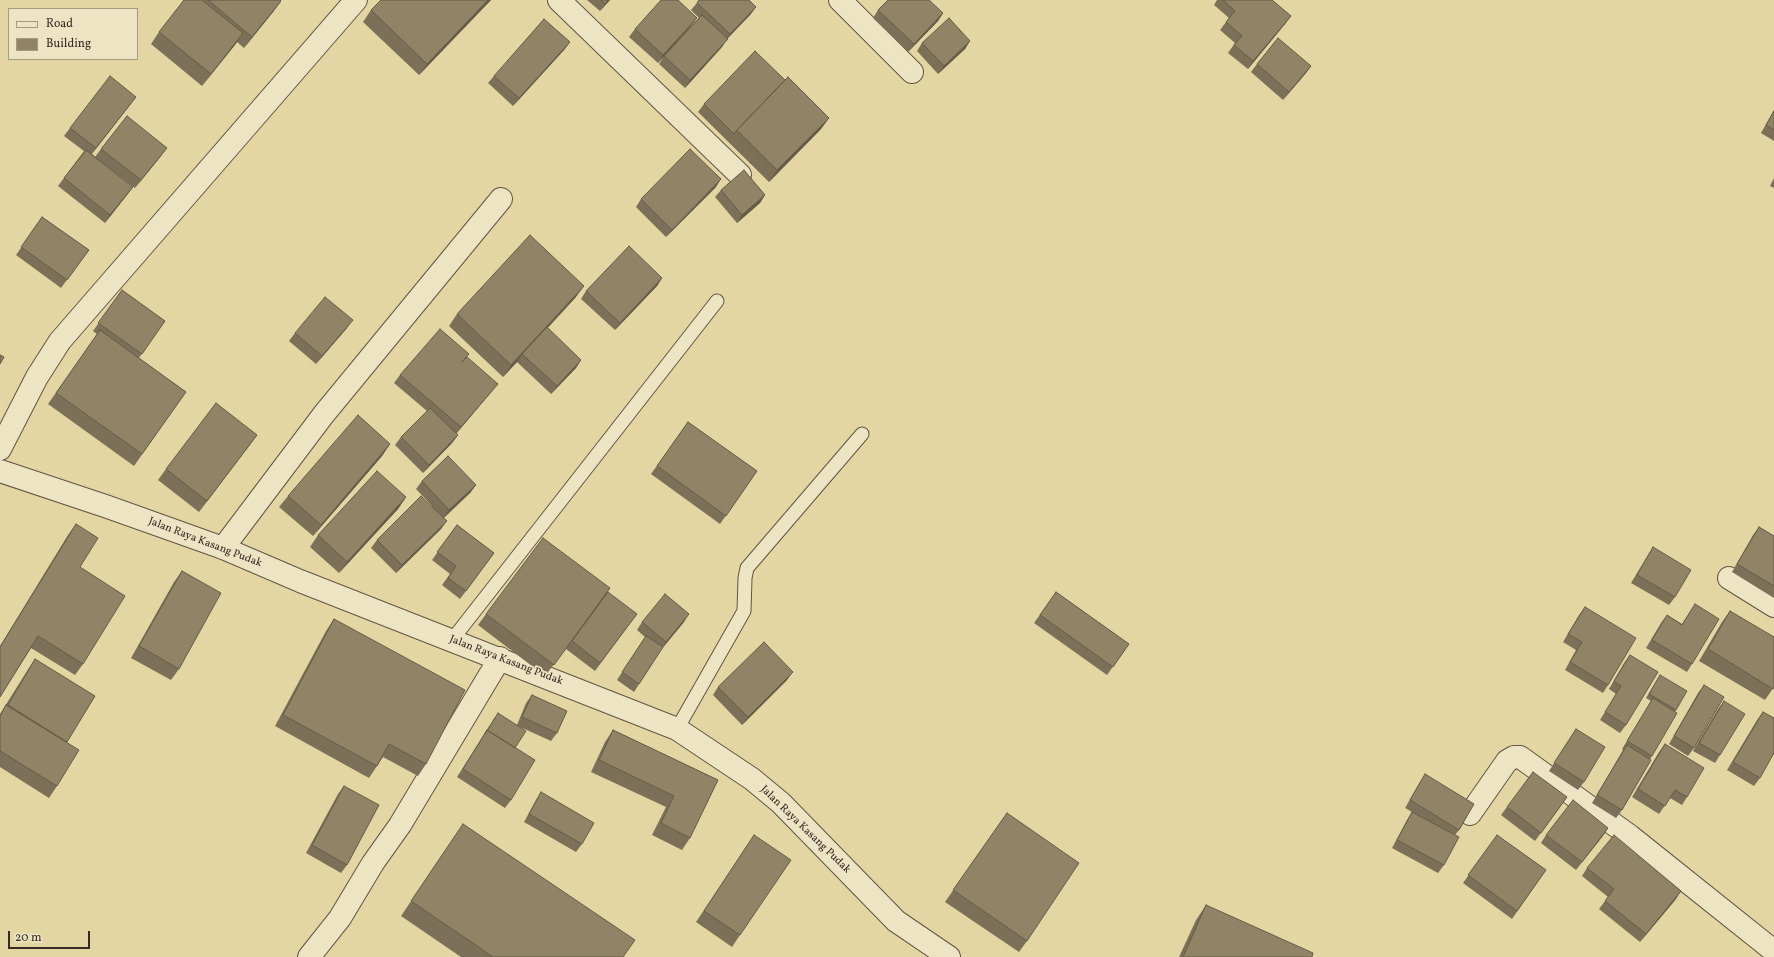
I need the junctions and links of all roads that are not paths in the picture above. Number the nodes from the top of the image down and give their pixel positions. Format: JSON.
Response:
{"nodes":[{"id":1,"x":356,"y":0,"type":"edge"},
{"id":2,"x":558,"y":0,"type":"edge"},
{"id":3,"x":840,"y":0,"type":"edge"},
{"id":4,"x":912,"y":72,"type":"dead end"},
{"id":5,"x":740,"y":175,"type":"edge"},
{"id":6,"x":501,"y":199,"type":"dead end"},
{"id":7,"x":717,"y":302,"type":"dead end"},
{"id":8,"x":862,"y":434,"type":"dead end"},
{"id":9,"x":0,"y":450,"type":"edge"},
{"id":10,"x":0,"y":471,"type":"edge"},
{"id":11,"x":223,"y":548,"type":"junction"},
{"id":12,"x":1729,"y":578,"type":"dead end"},
{"id":13,"x":1774,"y":606,"type":"edge"},
{"id":14,"x":452,"y":640,"type":"junction"},
{"id":15,"x":500,"y":658,"type":"junction"},
{"id":16,"x":677,"y":729,"type":"junction"},
{"id":17,"x":1470,"y":814,"type":"edge"},
{"id":18,"x":1774,"y":951,"type":"edge"},
{"id":19,"x":309,"y":957,"type":"edge"},
{"id":20,"x":949,"y":957,"type":"edge"}],
"edges":[{"from":1,"to":9,"type":"street"},
{"from":2,"to":5,"type":"street"},
{"from":3,"to":4,"type":"street"},
{"from":6,"to":11,"type":"street"},
{"from":7,"to":14,"type":"lane"},
{"from":8,"to":16,"type":"lane"},
{"from":10,"to":11,"type":"street","name":"Jalan Raya Kasang Pudak"},
{"from":11,"to":14,"type":"street","name":"Jalan Raya Kasang Pudak"},
{"from":12,"to":13,"type":"street"},
{"from":14,"to":15,"type":"street","name":"Jalan Raya Kasang Pudak"},
{"from":15,"to":16,"type":"street","name":"Jalan Raya Kasang Pudak"},
{"from":15,"to":19,"type":"street"},
{"from":16,"to":20,"type":"street","name":"Jalan Raya Kasang Pudak"},
{"from":17,"to":18,"type":"street"}]}
